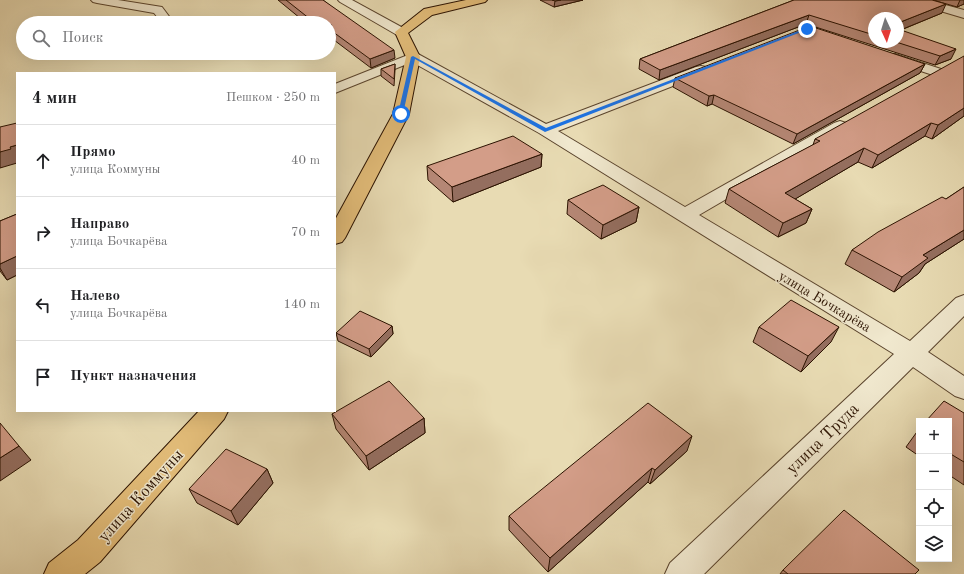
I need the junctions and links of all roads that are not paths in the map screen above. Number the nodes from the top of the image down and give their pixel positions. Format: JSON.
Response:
{"nodes":[{"id":1,"x":97,"y":0,"type":"edge"},
{"id":2,"x":344,"y":0,"type":"edge"},
{"id":3,"x":481,"y":0,"type":"edge"},
{"id":4,"x":914,"y":0,"type":"edge"},
{"id":5,"x":964,"y":14,"type":"edge"},
{"id":6,"x":163,"y":16,"type":"edge"},
{"id":7,"x":401,"y":32,"type":"junction"},
{"id":8,"x":883,"y":54,"type":"edge"},
{"id":9,"x":413,"y":57,"type":"junction"},
{"id":10,"x":712,"y":66,"type":"edge"},
{"id":11,"x":916,"y":83,"type":"edge"},
{"id":12,"x":336,"y":89,"type":"edge"},
{"id":13,"x":854,"y":118,"type":"edge"},
{"id":14,"x":545,"y":130,"type":"junction"},
{"id":15,"x":685,"y":215,"type":"junction"},
{"id":16,"x":336,"y":236,"type":"edge"},
{"id":17,"x":964,"y":303,"type":"edge"},
{"id":18,"x":911,"y":353,"type":"junction"},
{"id":19,"x":964,"y":389,"type":"edge"},
{"id":20,"x":214,"y":412,"type":"edge"},
{"id":21,"x":60,"y":574,"type":"edge"},
{"id":22,"x":680,"y":574,"type":"edge"}],
"edges":[{"from":1,"to":6,"type":"street"},
{"from":2,"to":7,"type":"street"},
{"from":3,"to":7,"type":"main road"},
{"from":4,"to":5,"type":"street"},
{"from":7,"to":9,"type":"main road"},
{"from":8,"to":11,"type":"street"},
{"from":9,"to":12,"type":"street"},
{"from":9,"to":14,"type":"street","name":"улица Бочкарёва"},
{"from":9,"to":16,"type":"main road"},
{"from":10,"to":14,"type":"street"},
{"from":13,"to":15,"type":"street"},
{"from":14,"to":15,"type":"street","name":"улица Бочкарёва"},
{"from":15,"to":18,"type":"street","name":"улица Бочкарёва"},
{"from":17,"to":18,"type":"street","name":"улица Труда"},
{"from":18,"to":19,"type":"street","name":"улица Бочкарёва"},
{"from":18,"to":22,"type":"street","name":"улица Труда"},
{"from":20,"to":21,"type":"main road","name":"улица Коммуны"}]}
